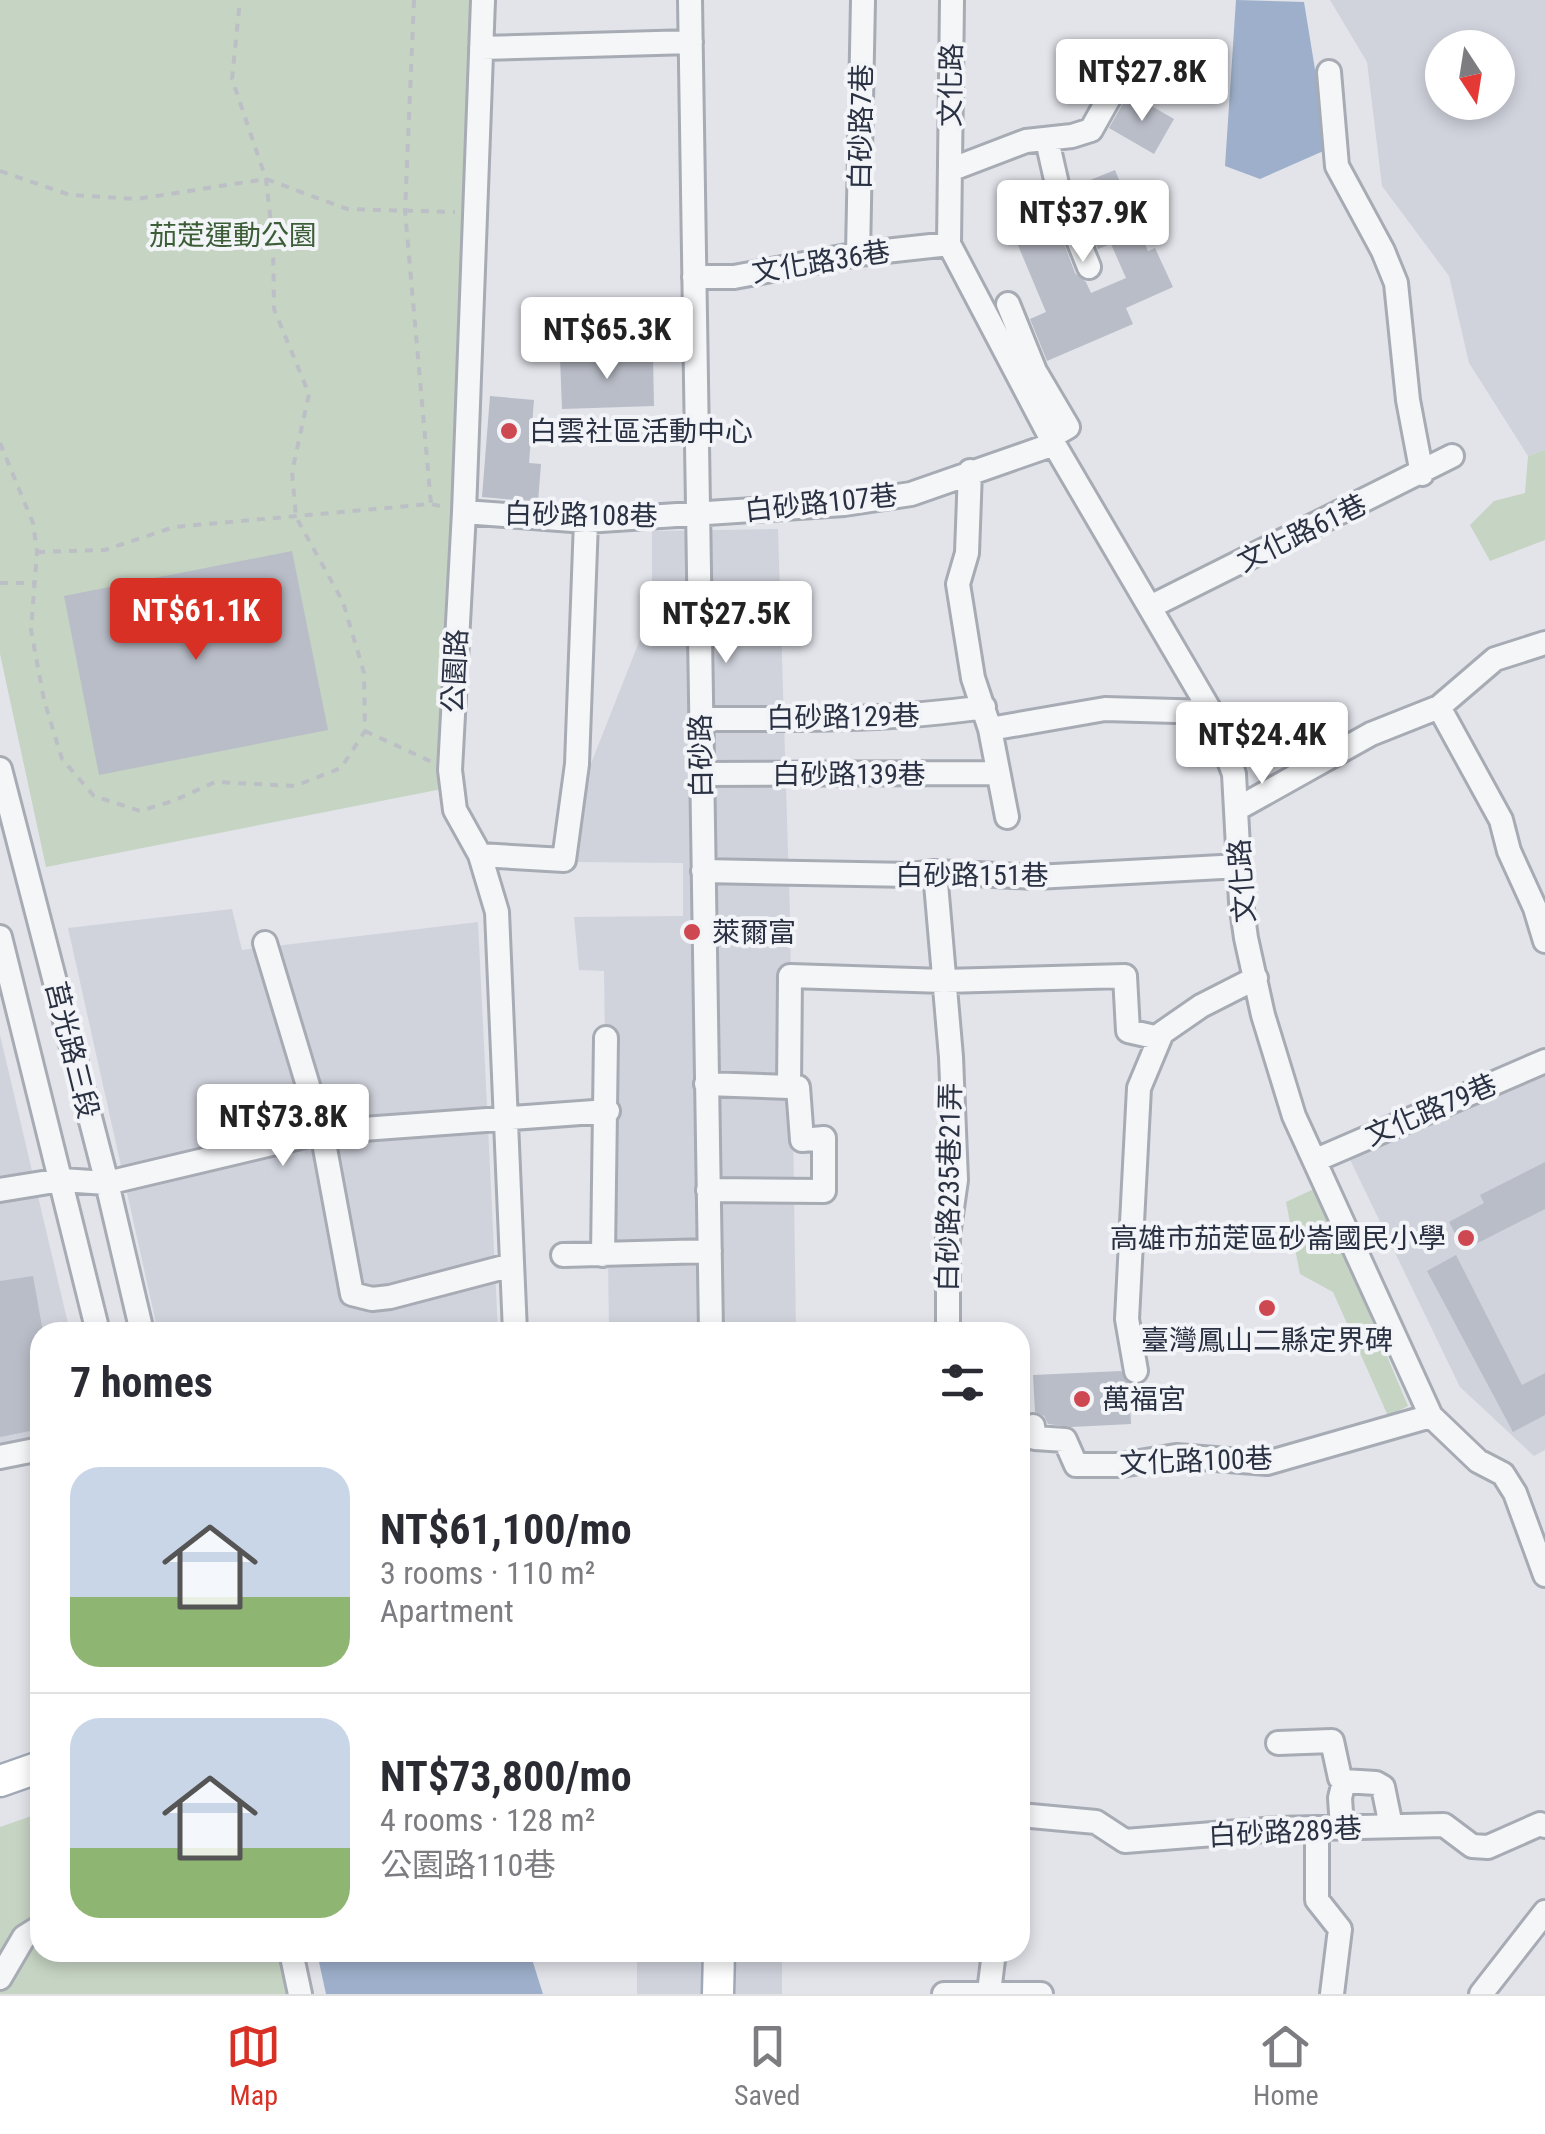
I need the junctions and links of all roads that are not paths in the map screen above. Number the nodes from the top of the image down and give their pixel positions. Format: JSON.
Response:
{"nodes":[{"id":1,"x":482,"y":0,"type":"edge"},
{"id":2,"x":690,"y":0,"type":"edge"},
{"id":3,"x":864,"y":0,"type":"edge"},
{"id":4,"x":952,"y":0,"type":"edge"},
{"id":5,"x":691,"y":42,"type":"junction"},
{"id":6,"x":480,"y":48,"type":"junction"},
{"id":7,"x":1329,"y":72,"type":"dead end"},
{"id":8,"x":1118,"y":82,"type":"dead end"},
{"id":9,"x":1047,"y":140,"type":"junction"},
{"id":10,"x":950,"y":170,"type":"junction"},
{"id":11,"x":948,"y":244,"type":"junction"},
{"id":12,"x":858,"y":254,"type":"junction"},
{"id":13,"x":1089,"y":268,"type":"dead end"},
{"id":14,"x":694,"y":277,"type":"junction"},
{"id":15,"x":1008,"y":304,"type":"dead end"},
{"id":16,"x":1052,"y":440,"type":"junction"},
{"id":17,"x":1452,"y":456,"type":"dead end"},
{"id":18,"x":970,"y":471,"type":"junction"},
{"id":19,"x":1422,"y":474,"type":"junction"},
{"id":20,"x":464,"y":512,"type":"junction"},
{"id":21,"x":698,"y":515,"type":"junction"},
{"id":22,"x":586,"y":521,"type":"junction"},
{"id":23,"x":1150,"y":607,"type":"junction"},
{"id":24,"x":1545,"y":642,"type":"edge"},
{"id":25,"x":1440,"y":708,"type":"junction"},
{"id":26,"x":1211,"y":712,"type":"junction"},
{"id":27,"x":701,"y":718,"type":"junction"},
{"id":28,"x":987,"y":718,"type":"junction"},
{"id":29,"x":0,"y":769,"type":"edge"},
{"id":30,"x":996,"y":773,"type":"junction"},
{"id":31,"x":702,"y":774,"type":"junction"},
{"id":32,"x":1237,"y":809,"type":"junction"},
{"id":33,"x":1007,"y":817,"type":"dead end"},
{"id":34,"x":480,"y":855,"type":"junction"},
{"id":35,"x":1240,"y":866,"type":"junction"},
{"id":36,"x":702,"y":870,"type":"junction"},
{"id":37,"x":934,"y":872,"type":"junction"},
{"id":38,"x":1540,"y":906,"type":"edge"},
{"id":39,"x":0,"y":937,"type":"edge"},
{"id":40,"x":1545,"y":940,"type":"edge"},
{"id":41,"x":265,"y":942,"type":"dead end"},
{"id":42,"x":1256,"y":978,"type":"junction"},
{"id":43,"x":944,"y":981,"type":"junction"},
{"id":44,"x":606,"y":1038,"type":"dead end"},
{"id":45,"x":1160,"y":1038,"type":"junction"},
{"id":46,"x":1545,"y":1060,"type":"edge"},
{"id":47,"x":706,"y":1084,"type":"junction"},
{"id":48,"x":789,"y":1086,"type":"junction"},
{"id":49,"x":608,"y":1111,"type":"junction"},
{"id":50,"x":507,"y":1116,"type":"junction"},
{"id":51,"x":322,"y":1132,"type":"junction"},
{"id":52,"x":1316,"y":1160,"type":"junction"},
{"id":53,"x":61,"y":1180,"type":"junction"},
{"id":54,"x":107,"y":1183,"type":"junction"},
{"id":55,"x":0,"y":1190,"type":"edge"},
{"id":56,"x":708,"y":1190,"type":"junction"},
{"id":57,"x":710,"y":1251,"type":"junction"},
{"id":58,"x":563,"y":1255,"type":"dead end"},
{"id":59,"x":603,"y":1255,"type":"junction"},
{"id":60,"x":512,"y":1265,"type":"junction"},
{"id":61,"x":96,"y":1322,"type":"edge"},
{"id":62,"x":140,"y":1322,"type":"edge"},
{"id":63,"x":515,"y":1322,"type":"edge"},
{"id":64,"x":711,"y":1322,"type":"edge"},
{"id":65,"x":948,"y":1322,"type":"edge"},
{"id":66,"x":1136,"y":1371,"type":"dead end"},
{"id":67,"x":1431,"y":1416,"type":"junction"},
{"id":68,"x":1030,"y":1426,"type":"edge"},
{"id":69,"x":30,"y":1452,"type":"edge"},
{"id":70,"x":0,"y":1458,"type":"edge"},
{"id":71,"x":1545,"y":1575,"type":"edge"},
{"id":72,"x":1278,"y":1743,"type":"dead end"},
{"id":73,"x":30,"y":1770,"type":"edge"},
{"id":74,"x":1344,"y":1780,"type":"junction"},
{"id":75,"x":0,"y":1781,"type":"edge"},
{"id":76,"x":1030,"y":1816,"type":"edge"},
{"id":77,"x":1392,"y":1826,"type":"junction"},
{"id":78,"x":1545,"y":1826,"type":"edge"},
{"id":79,"x":1342,"y":1827,"type":"junction"},
{"id":80,"x":1317,"y":1828,"type":"junction"},
{"id":81,"x":1545,"y":1912,"type":"edge"},
{"id":82,"x":30,"y":1933,"type":"edge"},
{"id":83,"x":294,"y":1962,"type":"edge"},
{"id":84,"x":719,"y":1962,"type":"edge"},
{"id":85,"x":991,"y":1962,"type":"edge"},
{"id":86,"x":0,"y":1978,"type":"edge"},
{"id":87,"x":980,"y":1993,"type":"edge"},
{"id":88,"x":300,"y":1994,"type":"edge"},
{"id":89,"x":718,"y":1994,"type":"edge"},
{"id":90,"x":944,"y":1994,"type":"edge"},
{"id":91,"x":1041,"y":1994,"type":"edge"},
{"id":92,"x":1332,"y":1994,"type":"edge"},
{"id":93,"x":1481,"y":1994,"type":"edge"}],
"edges":[{"from":1,"to":6,"type":"street","name":"公園路"},
{"from":2,"to":5,"type":"street","name":"白砂路"},
{"from":3,"to":12,"type":"street","name":"白砂路7巷"},
{"from":4,"to":10,"type":"street","name":"文化路"},
{"from":5,"to":6,"type":"street"},
{"from":5,"to":14,"type":"street","name":"白砂路"},
{"from":6,"to":20,"type":"street","name":"公園路"},
{"from":7,"to":19,"type":"street"},
{"from":8,"to":9,"type":"street"},
{"from":9,"to":10,"type":"street"},
{"from":9,"to":13,"type":"street"},
{"from":10,"to":11,"type":"street","name":"文化路"},
{"from":11,"to":12,"type":"street","name":"文化路36巷"},
{"from":11,"to":16,"type":"street","name":"文化路"},
{"from":12,"to":14,"type":"street","name":"文化路36巷"},
{"from":14,"to":21,"type":"street","name":"白砂路"},
{"from":15,"to":16,"type":"street"},
{"from":16,"to":18,"type":"street","name":"白砂路107巷"},
{"from":16,"to":23,"type":"street","name":"文化路"},
{"from":17,"to":19,"type":"street","name":"文化路61巷"},
{"from":18,"to":21,"type":"street","name":"白砂路107巷"},
{"from":18,"to":28,"type":"street"},
{"from":19,"to":23,"type":"street","name":"文化路61巷"},
{"from":20,"to":22,"type":"street","name":"白砂路108巷"},
{"from":20,"to":34,"type":"street","name":"公園路"},
{"from":21,"to":22,"type":"street","name":"白砂路108巷"},
{"from":21,"to":27,"type":"street","name":"白砂路"},
{"from":22,"to":34,"type":"street"},
{"from":23,"to":26,"type":"street","name":"文化路"},
{"from":24,"to":25,"type":"street"},
{"from":25,"to":32,"type":"street"},
{"from":25,"to":38,"type":"street"},
{"from":26,"to":28,"type":"street"},
{"from":26,"to":32,"type":"street","name":"文化路"},
{"from":27,"to":28,"type":"street","name":"白砂路129巷"},
{"from":27,"to":31,"type":"street","name":"白砂路"},
{"from":28,"to":30,"type":"street"},
{"from":29,"to":54,"type":"street","name":"莒光路三段"},
{"from":30,"to":31,"type":"street","name":"白砂路139巷"},
{"from":30,"to":33,"type":"street"},
{"from":31,"to":36,"type":"street","name":"白砂路"},
{"from":32,"to":35,"type":"street","name":"文化路"},
{"from":34,"to":50,"type":"street","name":"公園路"},
{"from":35,"to":37,"type":"street","name":"白砂路151巷"},
{"from":35,"to":42,"type":"street","name":"文化路"},
{"from":36,"to":37,"type":"street","name":"白砂路151巷"},
{"from":36,"to":47,"type":"street","name":"白砂路"},
{"from":37,"to":43,"type":"street","name":"白砂路235巷21弄"},
{"from":38,"to":40,"type":"street"},
{"from":39,"to":53,"type":"street","name":"莒光路三段"},
{"from":41,"to":51,"type":"street"},
{"from":42,"to":45,"type":"street"},
{"from":42,"to":52,"type":"street","name":"文化路"},
{"from":43,"to":45,"type":"street"},
{"from":43,"to":48,"type":"street"},
{"from":43,"to":65,"type":"street","name":"白砂路235巷21弄"},
{"from":44,"to":49,"type":"street"},
{"from":45,"to":66,"type":"street"},
{"from":46,"to":52,"type":"street","name":"文化路79巷"},
{"from":47,"to":48,"type":"street"},
{"from":47,"to":56,"type":"street","name":"白砂路"},
{"from":48,"to":56,"type":"street"},
{"from":49,"to":50,"type":"street"},
{"from":49,"to":59,"type":"street"},
{"from":50,"to":51,"type":"street"},
{"from":50,"to":60,"type":"street","name":"公園路"},
{"from":51,"to":54,"type":"street"},
{"from":51,"to":60,"type":"street"},
{"from":52,"to":67,"type":"street","name":"文化路"},
{"from":53,"to":54,"type":"street"},
{"from":53,"to":55,"type":"street"},
{"from":53,"to":61,"type":"street","name":"莒光路三段"},
{"from":54,"to":62,"type":"street","name":"莒光路三段"},
{"from":56,"to":57,"type":"street","name":"白砂路"},
{"from":57,"to":59,"type":"street"},
{"from":57,"to":64,"type":"street","name":"白砂路"},
{"from":58,"to":59,"type":"street"},
{"from":60,"to":63,"type":"street","name":"公園路"},
{"from":67,"to":68,"type":"street","name":"文化路100巷"},
{"from":67,"to":71,"type":"street","name":"文化路"},
{"from":69,"to":70,"type":"street"},
{"from":72,"to":74,"type":"street"},
{"from":73,"to":75,"type":"main road"},
{"from":74,"to":77,"type":"street"},
{"from":74,"to":79,"type":"street"},
{"from":76,"to":80,"type":"street","name":"白砂路289巷"},
{"from":77,"to":78,"type":"street","name":"白砂路289巷"},
{"from":77,"to":79,"type":"street","name":"白砂路289巷"},
{"from":79,"to":80,"type":"street","name":"白砂路289巷"},
{"from":80,"to":92,"type":"street"},
{"from":81,"to":93,"type":"street"},
{"from":82,"to":86,"type":"street"},
{"from":83,"to":88,"type":"street"},
{"from":84,"to":89,"type":"main road"},
{"from":85,"to":87,"type":"street"},
{"from":87,"to":90,"type":"street"},
{"from":87,"to":91,"type":"street"}]}
